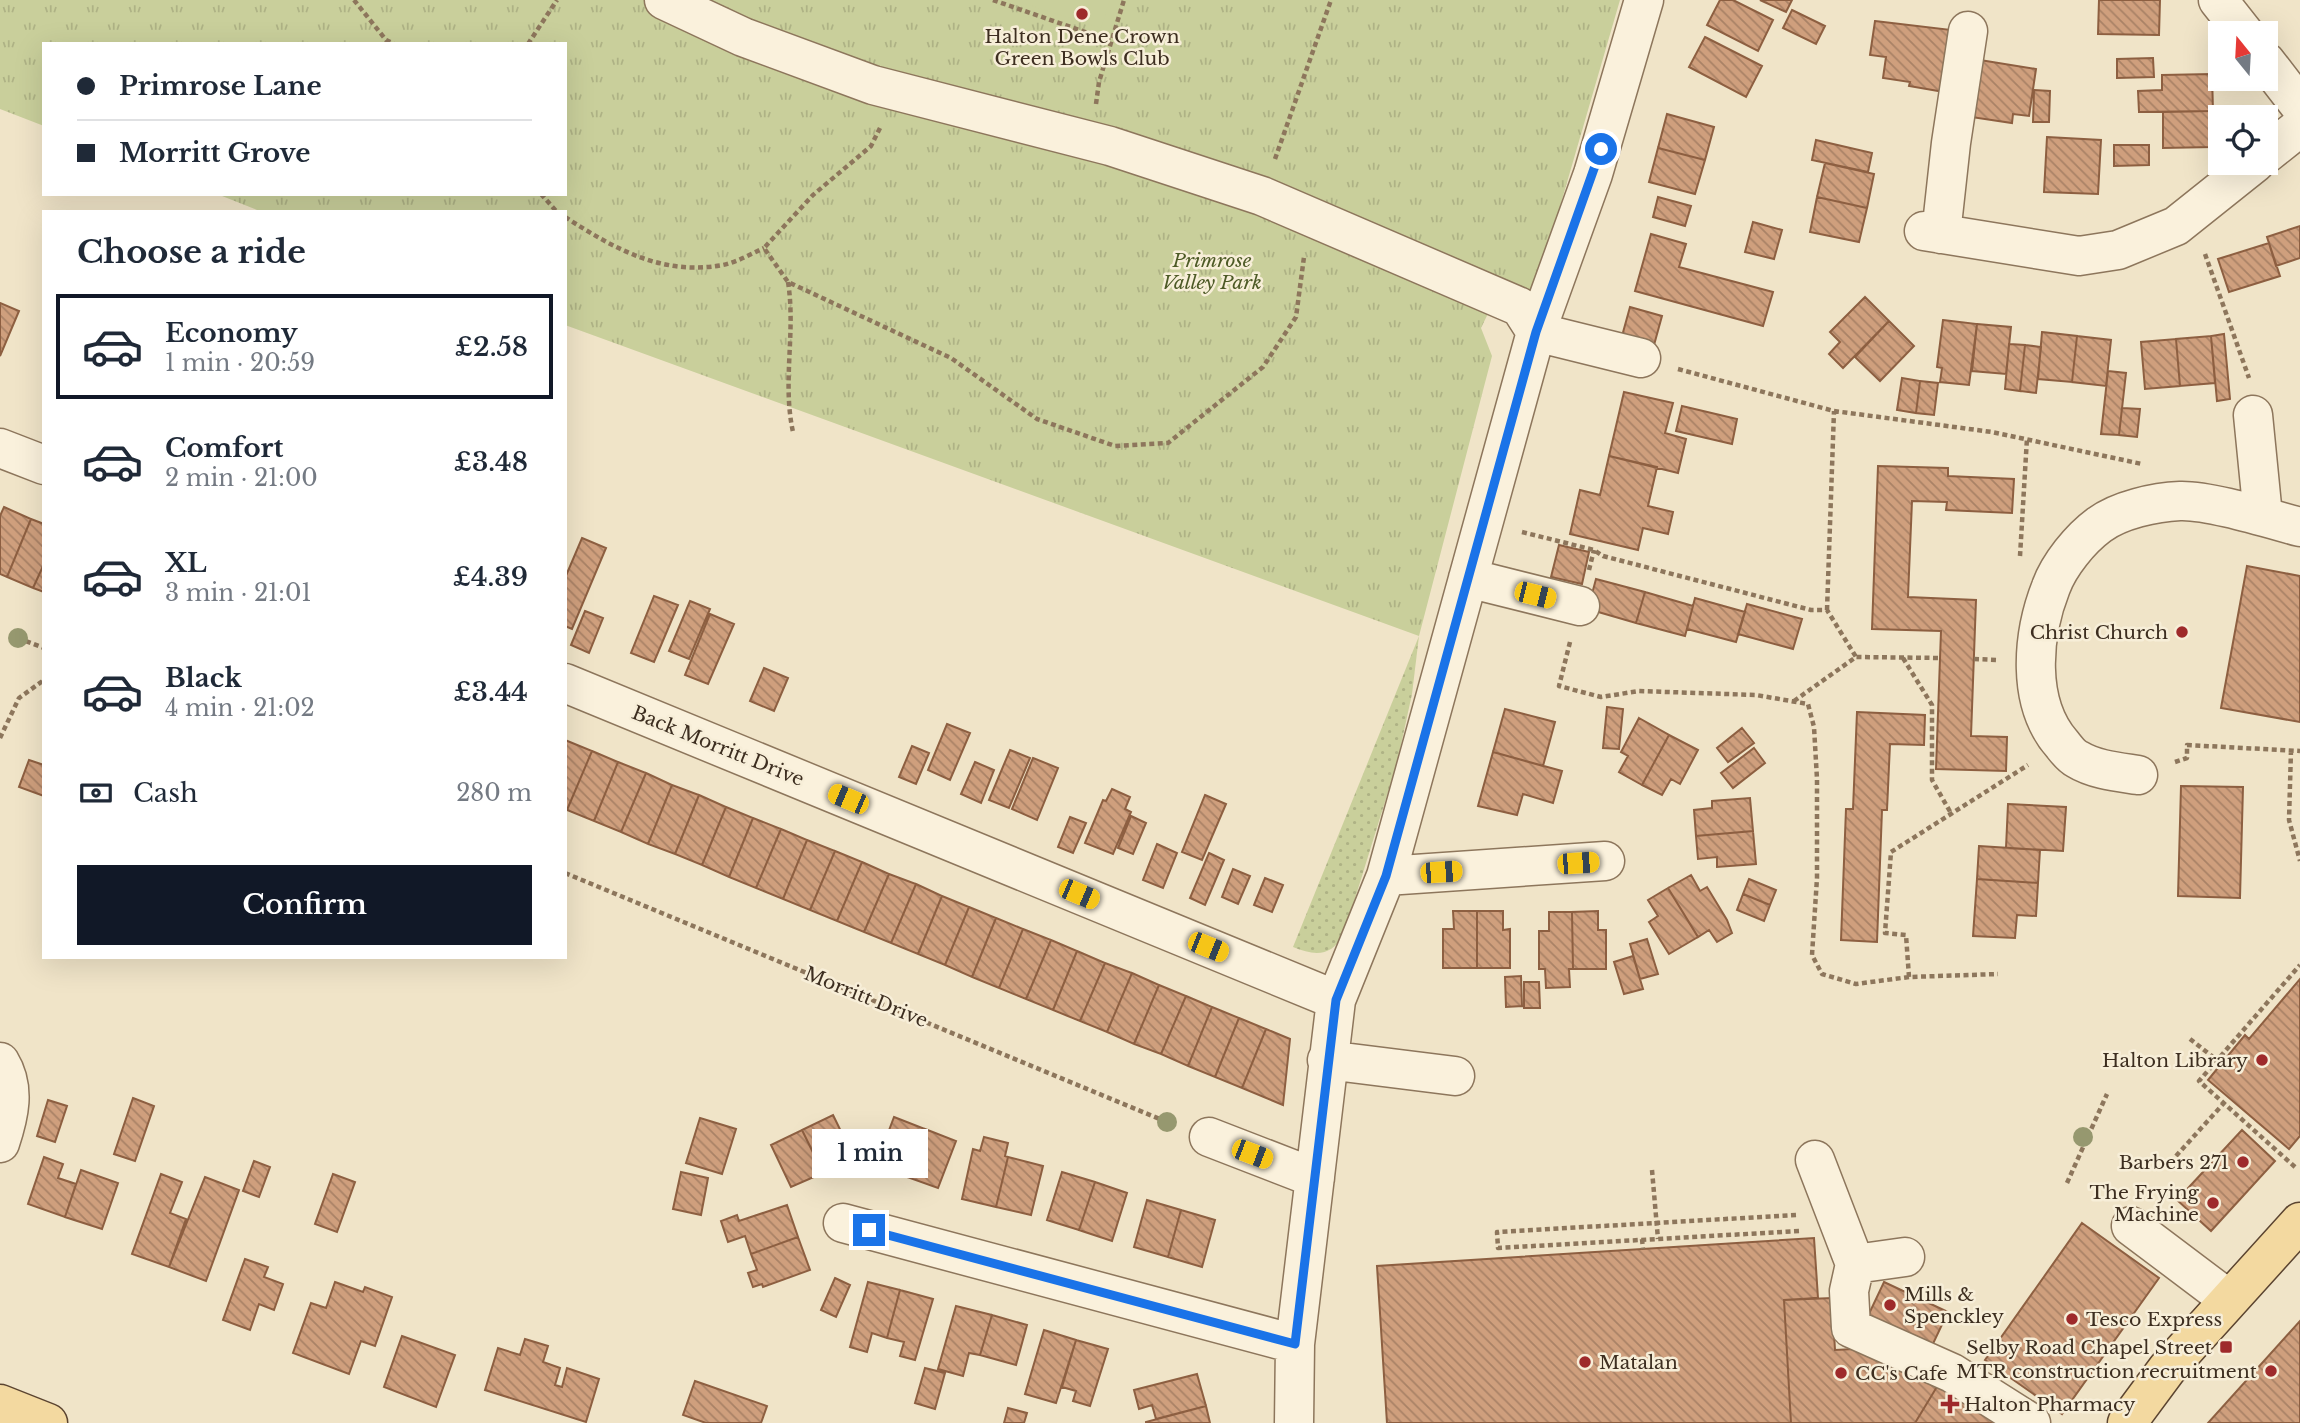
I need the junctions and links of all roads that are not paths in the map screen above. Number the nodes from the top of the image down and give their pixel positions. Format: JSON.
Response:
{"nodes":[{"id":1,"x":664,"y":0,"type":"edge"},
{"id":2,"x":1644,"y":0,"type":"edge"},
{"id":3,"x":2218,"y":0,"type":"edge"},
{"id":4,"x":2235,"y":21,"type":"edge"},
{"id":5,"x":1968,"y":31,"type":"dead end"},
{"id":6,"x":2278,"y":78,"type":"edge"},
{"id":7,"x":2300,"y":106,"type":"edge"},
{"id":8,"x":2300,"y":127,"type":"edge"},
{"id":9,"x":2278,"y":144,"type":"edge"},
{"id":10,"x":2240,"y":175,"type":"edge"},
{"id":11,"x":1536,"y":332,"type":"junction"},
{"id":12,"x":1640,"y":359,"type":"road end"},
{"id":13,"x":2253,"y":415,"type":"road end"},
{"id":14,"x":0,"y":448,"type":"edge"},
{"id":15,"x":42,"y":465,"type":"edge"},
{"id":16,"x":2263,"y":516,"type":"junction"},
{"id":17,"x":2300,"y":527,"type":"edge"},
{"id":18,"x":1468,"y":578,"type":"junction"},
{"id":19,"x":1580,"y":606,"type":"dead end"},
{"id":20,"x":567,"y":684,"type":"edge"},
{"id":21,"x":2138,"y":775,"type":"road end"},
{"id":22,"x":1605,"y":861,"type":"dead end"},
{"id":23,"x":1386,"y":876,"type":"junction"},
{"id":24,"x":1336,"y":1000,"type":"junction"},
{"id":25,"x":1327,"y":1060,"type":"junction"},
{"id":26,"x":0,"y":1062,"type":"edge"},
{"id":27,"x":1455,"y":1076,"type":"dead end"},
{"id":28,"x":1209,"y":1137,"type":"dead end"},
{"id":29,"x":0,"y":1143,"type":"edge"},
{"id":30,"x":1815,"y":1160,"type":"dead end"},
{"id":31,"x":1315,"y":1178,"type":"junction"},
{"id":32,"x":2300,"y":1222,"type":"edge"},
{"id":33,"x":843,"y":1223,"type":"dead end"},
{"id":34,"x":2131,"y":1226,"type":"dead end"},
{"id":35,"x":1905,"y":1257,"type":"dead end"},
{"id":36,"x":1855,"y":1264,"type":"junction"},
{"id":37,"x":2228,"y":1299,"type":"junction"},
{"id":38,"x":1295,"y":1344,"type":"junction"},
{"id":39,"x":0,"y":1404,"type":"edge"},
{"id":40,"x":0,"y":1412,"type":"edge"},
{"id":41,"x":20,"y":1423,"type":"edge"},
{"id":42,"x":48,"y":1423,"type":"edge"},
{"id":43,"x":1294,"y":1423,"type":"edge"},
{"id":44,"x":2031,"y":1423,"type":"edge"},
{"id":45,"x":2127,"y":1423,"type":"edge"}],
"edges":[{"from":1,"to":11,"type":"street"},
{"from":2,"to":11,"type":"street"},
{"from":3,"to":4,"type":"street"},
{"from":5,"to":10,"type":"street"},
{"from":6,"to":7,"type":"street"},
{"from":8,"to":9,"type":"street"},
{"from":11,"to":12,"type":"street"},
{"from":11,"to":18,"type":"street"},
{"from":13,"to":16,"type":"street"},
{"from":14,"to":15,"type":"street"},
{"from":16,"to":17,"type":"street"},
{"from":16,"to":21,"type":"street"},
{"from":18,"to":19,"type":"street"},
{"from":18,"to":23,"type":"street"},
{"from":20,"to":24,"type":"street","name":"Back Morritt Drive"},
{"from":22,"to":23,"type":"street"},
{"from":23,"to":24,"type":"street"},
{"from":24,"to":25,"type":"street"},
{"from":25,"to":27,"type":"street"},
{"from":25,"to":31,"type":"street"},
{"from":26,"to":29,"type":"street"},
{"from":28,"to":31,"type":"street"},
{"from":30,"to":36,"type":"street"},
{"from":31,"to":38,"type":"street"},
{"from":32,"to":37,"type":"main road"},
{"from":33,"to":38,"type":"street"},
{"from":34,"to":37,"type":"street"},
{"from":35,"to":36,"type":"street"},
{"from":36,"to":44,"type":"street"},
{"from":37,"to":45,"type":"main road"},
{"from":38,"to":43,"type":"street"},
{"from":39,"to":42,"type":"main road"},
{"from":40,"to":41,"type":"street"}]}
